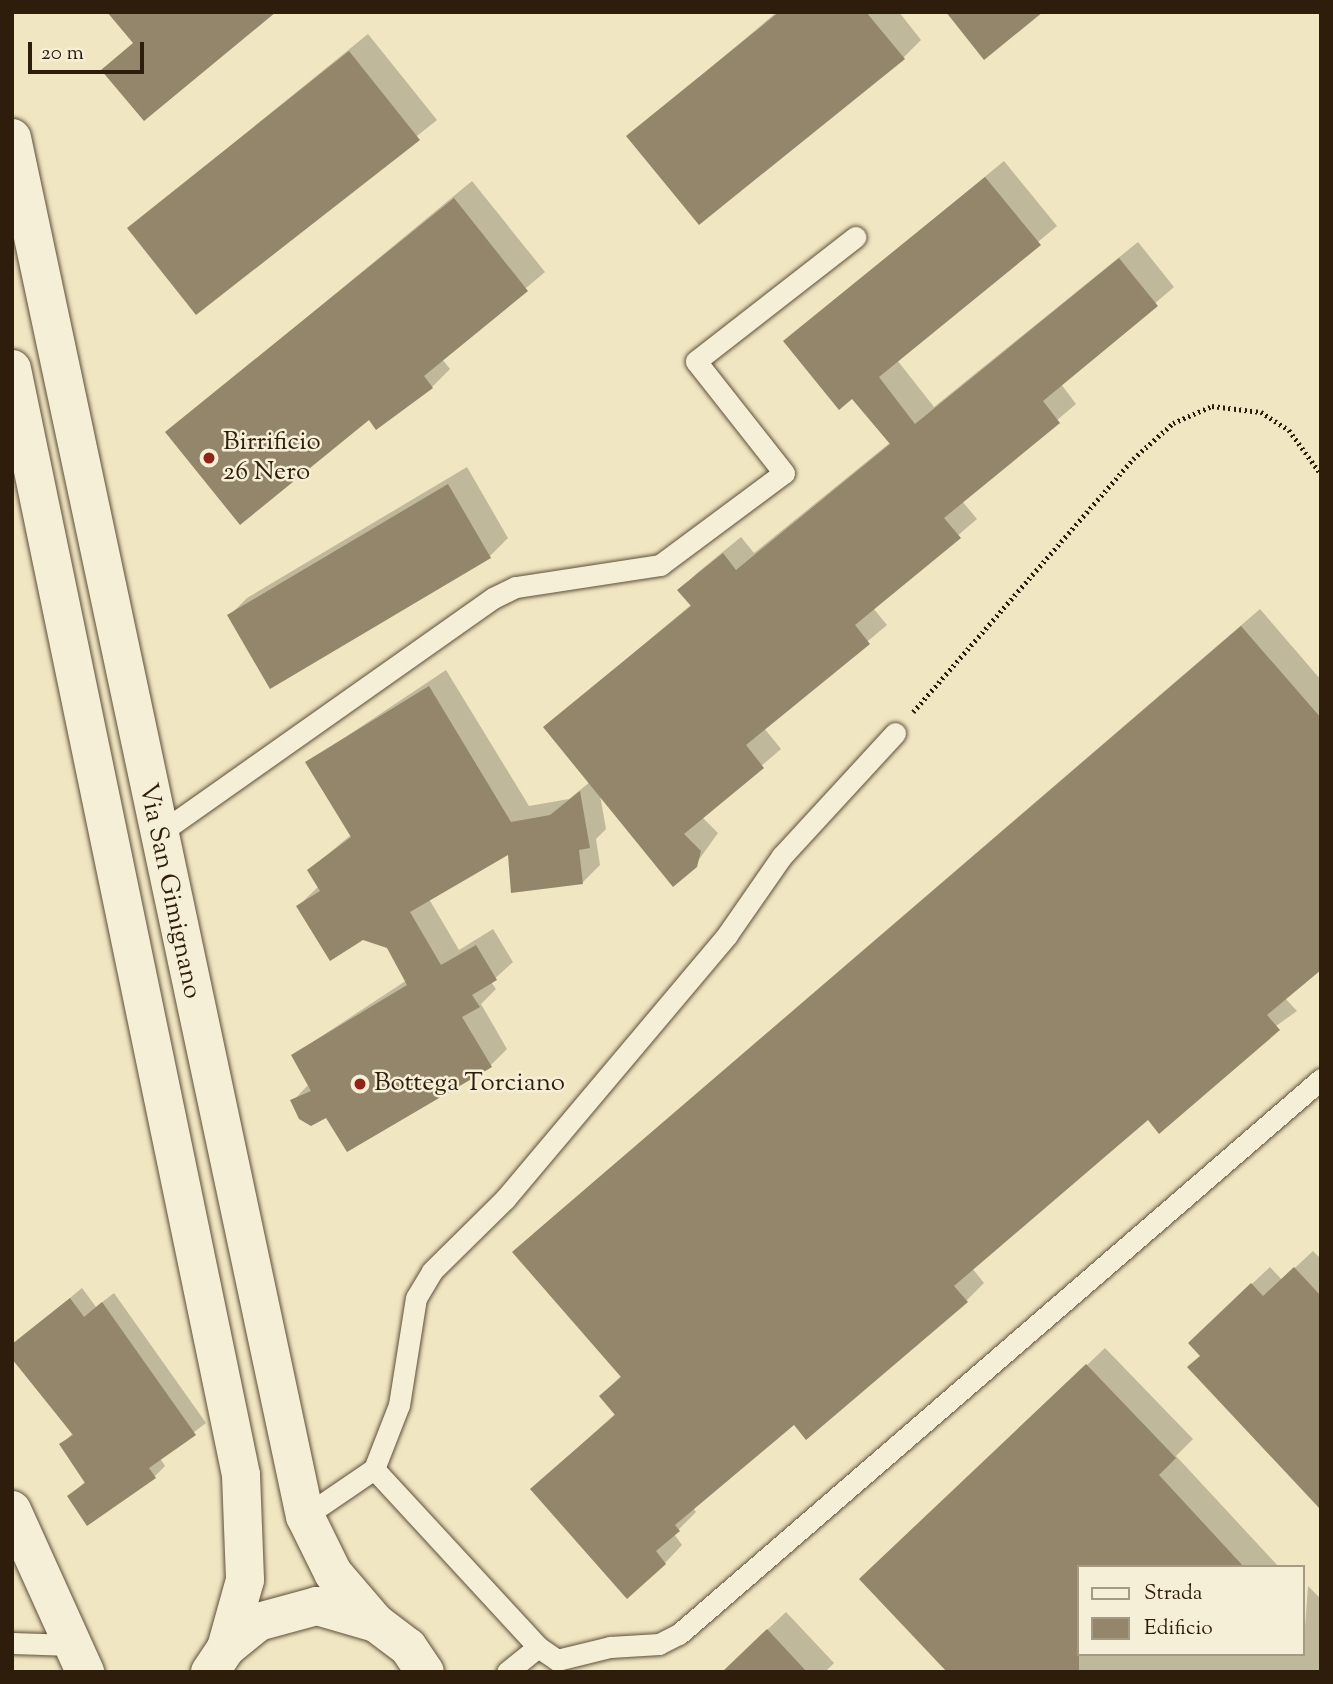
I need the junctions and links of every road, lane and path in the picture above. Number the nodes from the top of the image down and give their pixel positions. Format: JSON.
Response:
{"nodes":[{"id":1,"x":12,"y":138,"type":"edge"},
{"id":2,"x":855,"y":237,"type":"dead end"},
{"id":3,"x":12,"y":369,"type":"edge"},
{"id":4,"x":1321,"y":474,"type":"edge"},
{"id":5,"x":895,"y":733,"type":"joint"},
{"id":6,"x":158,"y":835,"type":"junction"},
{"id":7,"x":1321,"y":1079,"type":"edge"},
{"id":8,"x":374,"y":1469,"type":"junction"},
{"id":9,"x":12,"y":1510,"type":"edge"},
{"id":10,"x":305,"y":1516,"type":"junction"},
{"id":11,"x":376,"y":1623,"type":"junction"},
{"id":12,"x":12,"y":1643,"type":"edge"},
{"id":13,"x":538,"y":1647,"type":"junction"},
{"id":14,"x":218,"y":1660,"type":"edge"},
{"id":15,"x":83,"y":1664,"type":"edge"},
{"id":16,"x":425,"y":1672,"type":"edge"},
{"id":17,"x":507,"y":1672,"type":"edge"}],
"edges":[{"from":1,"to":6,"type":"main road","name":"Via San Gimignano"},
{"from":2,"to":6,"type":"lane"},
{"from":3,"to":14,"type":"main road","name":"Via San Gimignano"},
{"from":4,"to":5,"type":"path"},
{"from":5,"to":8,"type":"lane"},
{"from":6,"to":10,"type":"main road","name":"Via San Gimignano"},
{"from":7,"to":13,"type":"lane"},
{"from":8,"to":10,"type":"lane"},
{"from":8,"to":13,"type":"lane"},
{"from":9,"to":15,"type":"main road"},
{"from":10,"to":11,"type":"main road","name":"Via San Gimignano"},
{"from":11,"to":14,"type":"main road"},
{"from":11,"to":16,"type":"main road"},
{"from":12,"to":15,"type":"lane"},
{"from":13,"to":17,"type":"lane"}]}
